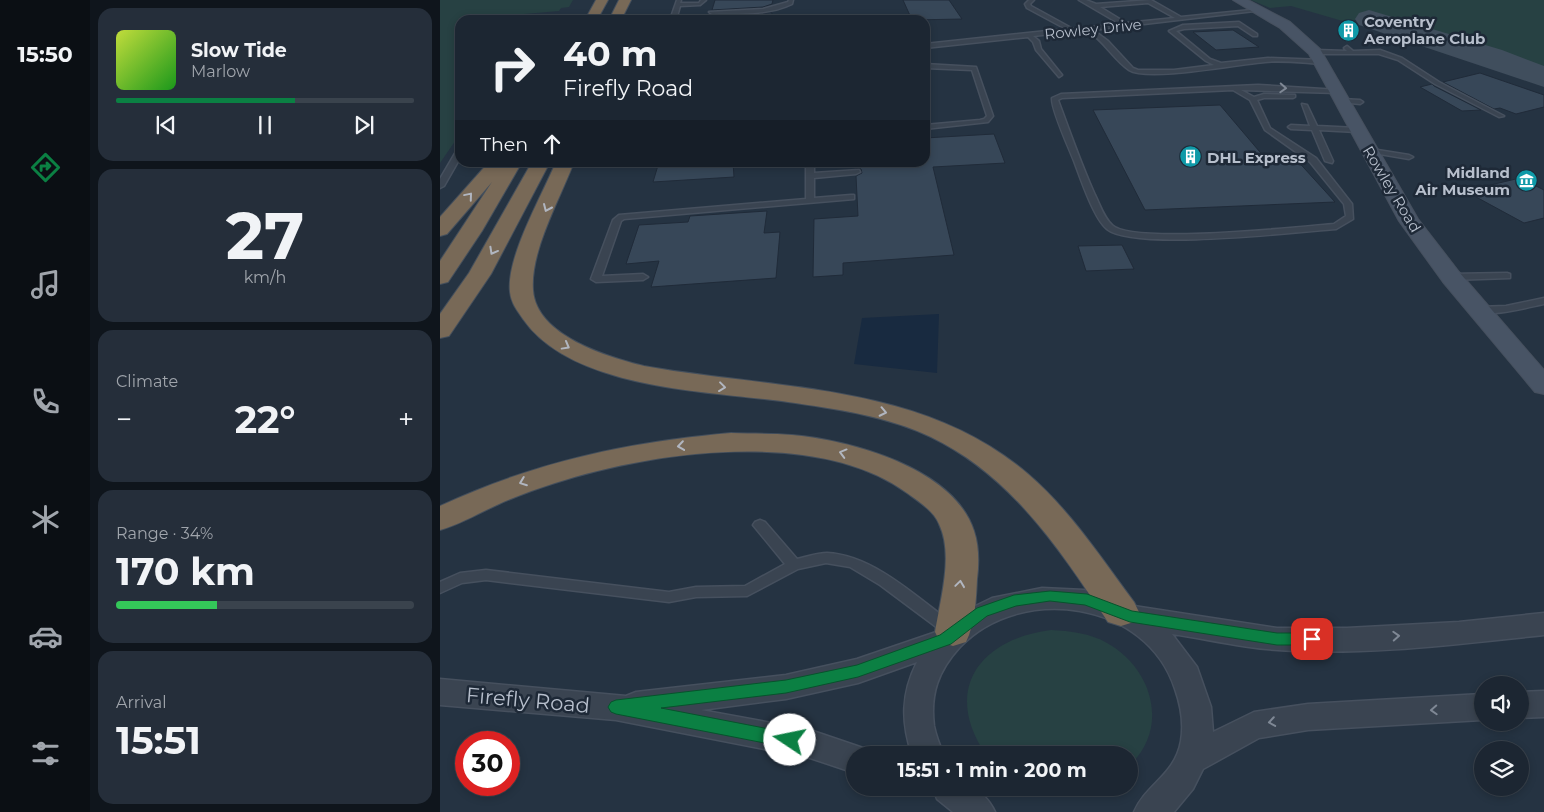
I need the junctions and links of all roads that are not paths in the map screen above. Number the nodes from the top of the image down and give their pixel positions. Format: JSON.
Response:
{"nodes":[{"id":1,"x":602,"y":0,"type":"edge"},
{"id":2,"x":625,"y":0,"type":"edge"},
{"id":3,"x":704,"y":0,"type":"edge"},
{"id":4,"x":791,"y":0,"type":"edge"},
{"id":5,"x":1032,"y":0,"type":"edge"},
{"id":6,"x":1080,"y":0,"type":"edge"},
{"id":7,"x":1148,"y":0,"type":"edge"},
{"id":8,"x":1239,"y":0,"type":"edge"},
{"id":9,"x":678,"y":2,"type":"edge"},
{"id":10,"x":1095,"y":6,"type":"junction"},
{"id":11,"x":1261,"y":10,"type":"junction"},
{"id":12,"x":712,"y":12,"type":"dead end"},
{"id":13,"x":594,"y":15,"type":"edge"},
{"id":14,"x":618,"y":15,"type":"edge"},
{"id":15,"x":674,"y":15,"type":"edge"},
{"id":16,"x":1182,"y":19,"type":"junction"},
{"id":17,"x":1126,"y":25,"type":"junction"},
{"id":18,"x":1088,"y":30,"type":"junction"},
{"id":19,"x":1073,"y":31,"type":"junction"},
{"id":20,"x":1255,"y":34,"type":"dead end"},
{"id":21,"x":1030,"y":36,"type":"junction"},
{"id":22,"x":930,"y":46,"type":"edge"},
{"id":23,"x":1346,"y":48,"type":"dead end"},
{"id":24,"x":1352,"y":53,"type":"junction"},
{"id":25,"x":1319,"y":57,"type":"junction"},
{"id":26,"x":1220,"y":65,"type":"junction"},
{"id":27,"x":930,"y":66,"type":"edge"},
{"id":28,"x":1059,"y":75,"type":"dead end"},
{"id":29,"x":1234,"y":88,"type":"junction"},
{"id":30,"x":1345,"y":98,"type":"junction"},
{"id":31,"x":1253,"y":99,"type":"junction"},
{"id":32,"x":1304,"y":105,"type":"dead end"},
{"id":33,"x":1501,"y":116,"type":"dead end"},
{"id":34,"x":930,"y":127,"type":"edge"},
{"id":35,"x":1291,"y":127,"type":"dead end"},
{"id":36,"x":1314,"y":128,"type":"junction"},
{"id":37,"x":1357,"y":130,"type":"junction"},
{"id":38,"x":1368,"y":150,"type":"junction"},
{"id":39,"x":1409,"y":157,"type":"dead end"},
{"id":40,"x":455,"y":160,"type":"edge"},
{"id":41,"x":1328,"y":161,"type":"dead end"},
{"id":42,"x":495,"y":167,"type":"edge"},
{"id":43,"x":509,"y":167,"type":"edge"},
{"id":44,"x":538,"y":167,"type":"edge"},
{"id":45,"x":563,"y":167,"type":"edge"},
{"id":46,"x":810,"y":167,"type":"edge"},
{"id":47,"x":856,"y":172,"type":"dead end"},
{"id":48,"x":810,"y":176,"type":"junction"},
{"id":49,"x":440,"y":186,"type":"edge"},
{"id":50,"x":850,"y":197,"type":"dead end"},
{"id":51,"x":810,"y":200,"type":"junction"},
{"id":52,"x":440,"y":230,"type":"edge"},
{"id":53,"x":1507,"y":276,"type":"dead end"},
{"id":54,"x":440,"y":277,"type":"edge"},
{"id":55,"x":643,"y":277,"type":"dead end"},
{"id":56,"x":1451,"y":277,"type":"junction"},
{"id":57,"x":1544,"y":300,"type":"edge"},
{"id":58,"x":1478,"y":310,"type":"junction"},
{"id":59,"x":440,"y":331,"type":"edge"},
{"id":60,"x":1544,"y":386,"type":"edge"},
{"id":61,"x":440,"y":519,"type":"edge"},
{"id":62,"x":760,"y":525,"type":"dead end"},
{"id":63,"x":794,"y":565,"type":"junction"},
{"id":64,"x":440,"y":588,"type":"edge"},
{"id":65,"x":1126,"y":614,"type":"junction"},
{"id":66,"x":1544,"y":624,"type":"edge"},
{"id":67,"x":949,"y":636,"type":"junction"},
{"id":68,"x":440,"y":692,"type":"edge"},
{"id":69,"x":1544,"y":704,"type":"edge"},
{"id":70,"x":1529,"y":705,"type":"edge"},
{"id":71,"x":616,"y":707,"type":"junction"},
{"id":72,"x":1474,"y":707,"type":"edge"},
{"id":73,"x":925,"y":746,"type":"edge"},
{"id":74,"x":846,"y":756,"type":"edge"},
{"id":75,"x":1193,"y":759,"type":"junction"},
{"id":76,"x":958,"y":796,"type":"edge"},
{"id":77,"x":1173,"y":801,"type":"edge"},
{"id":78,"x":978,"y":812,"type":"edge"},
{"id":79,"x":1151,"y":812,"type":"edge"}],
"edges":[{"from":1,"to":13,"type":"highway"},
{"from":2,"to":14,"type":"highway"},
{"from":3,"to":9,"type":"lane"},
{"from":4,"to":12,"type":"lane"},
{"from":5,"to":19,"type":"lane"},
{"from":6,"to":10,"type":"lane"},
{"from":7,"to":10,"type":"lane"},
{"from":7,"to":16,"type":"lane"},
{"from":8,"to":11,"type":"street","name":"Rowley Road"},
{"from":9,"to":15,"type":"lane"},
{"from":10,"to":17,"type":"lane"},
{"from":11,"to":16,"type":"lane","name":"Rowley Drive"},
{"from":11,"to":25,"type":"street","name":"Rowley Road"},
{"from":16,"to":17,"type":"lane","name":"Rowley Drive"},
{"from":17,"to":18,"type":"lane","name":"Rowley Drive"},
{"from":18,"to":19,"type":"lane","name":"Rowley Drive"},
{"from":18,"to":26,"type":"lane"},
{"from":19,"to":21,"type":"lane","name":"Rowley Drive"},
{"from":20,"to":26,"type":"lane"},
{"from":21,"to":22,"type":"lane","name":"Rowley Drive"},
{"from":21,"to":28,"type":"lane"},
{"from":23,"to":24,"type":"lane"},
{"from":24,"to":25,"type":"lane"},
{"from":24,"to":33,"type":"lane"},
{"from":25,"to":26,"type":"lane"},
{"from":25,"to":30,"type":"street","name":"Rowley Road"},
{"from":27,"to":34,"type":"lane"},
{"from":29,"to":30,"type":"lane","one_way":true},
{"from":29,"to":31,"type":"lane"},
{"from":29,"to":31,"type":"lane"},
{"from":30,"to":31,"type":"lane"},
{"from":30,"to":37,"type":"street","name":"Rowley Road"},
{"from":32,"to":36,"type":"lane"},
{"from":35,"to":36,"type":"lane"},
{"from":36,"to":37,"type":"lane"},
{"from":36,"to":41,"type":"lane"},
{"from":37,"to":38,"type":"street","name":"Rowley Road"},
{"from":38,"to":39,"type":"lane"},
{"from":38,"to":56,"type":"street","name":"Rowley Road"},
{"from":40,"to":49,"type":"lane"},
{"from":52,"to":42,"type":"highway","one_way":true},
{"from":43,"to":54,"type":"highway"},
{"from":44,"to":59,"type":"highway","one_way":true},
{"from":45,"to":65,"type":"highway","one_way":true},
{"from":46,"to":48,"type":"lane"},
{"from":47,"to":48,"type":"lane"},
{"from":48,"to":51,"type":"lane"},
{"from":50,"to":51,"type":"lane"},
{"from":51,"to":55,"type":"lane"},
{"from":53,"to":56,"type":"lane"},
{"from":56,"to":58,"type":"street","name":"Rowley Road"},
{"from":57,"to":58,"type":"lane"},
{"from":58,"to":60,"type":"street","name":"Rowley Road"},
{"from":67,"to":61,"type":"highway","one_way":true},
{"from":62,"to":63,"type":"lane"},
{"from":63,"to":64,"type":"lane"},
{"from":63,"to":67,"type":"lane"},
{"from":65,"to":66,"type":"street","one_way":true},
{"from":65,"to":67,"type":"street"},
{"from":65,"to":75,"type":"street"},
{"from":67,"to":71,"type":"street","name":"Firefly Road"},
{"from":67,"to":73,"type":"street"},
{"from":68,"to":71,"type":"street","name":"Firefly Road"},
{"from":69,"to":70,"type":"street"},
{"from":71,"to":74,"type":"street","name":"Firefly Road"},
{"from":72,"to":75,"type":"street","one_way":true},
{"from":75,"to":77,"type":"street"},
{"from":76,"to":78,"type":"street"},
{"from":77,"to":79,"type":"street"}]}
